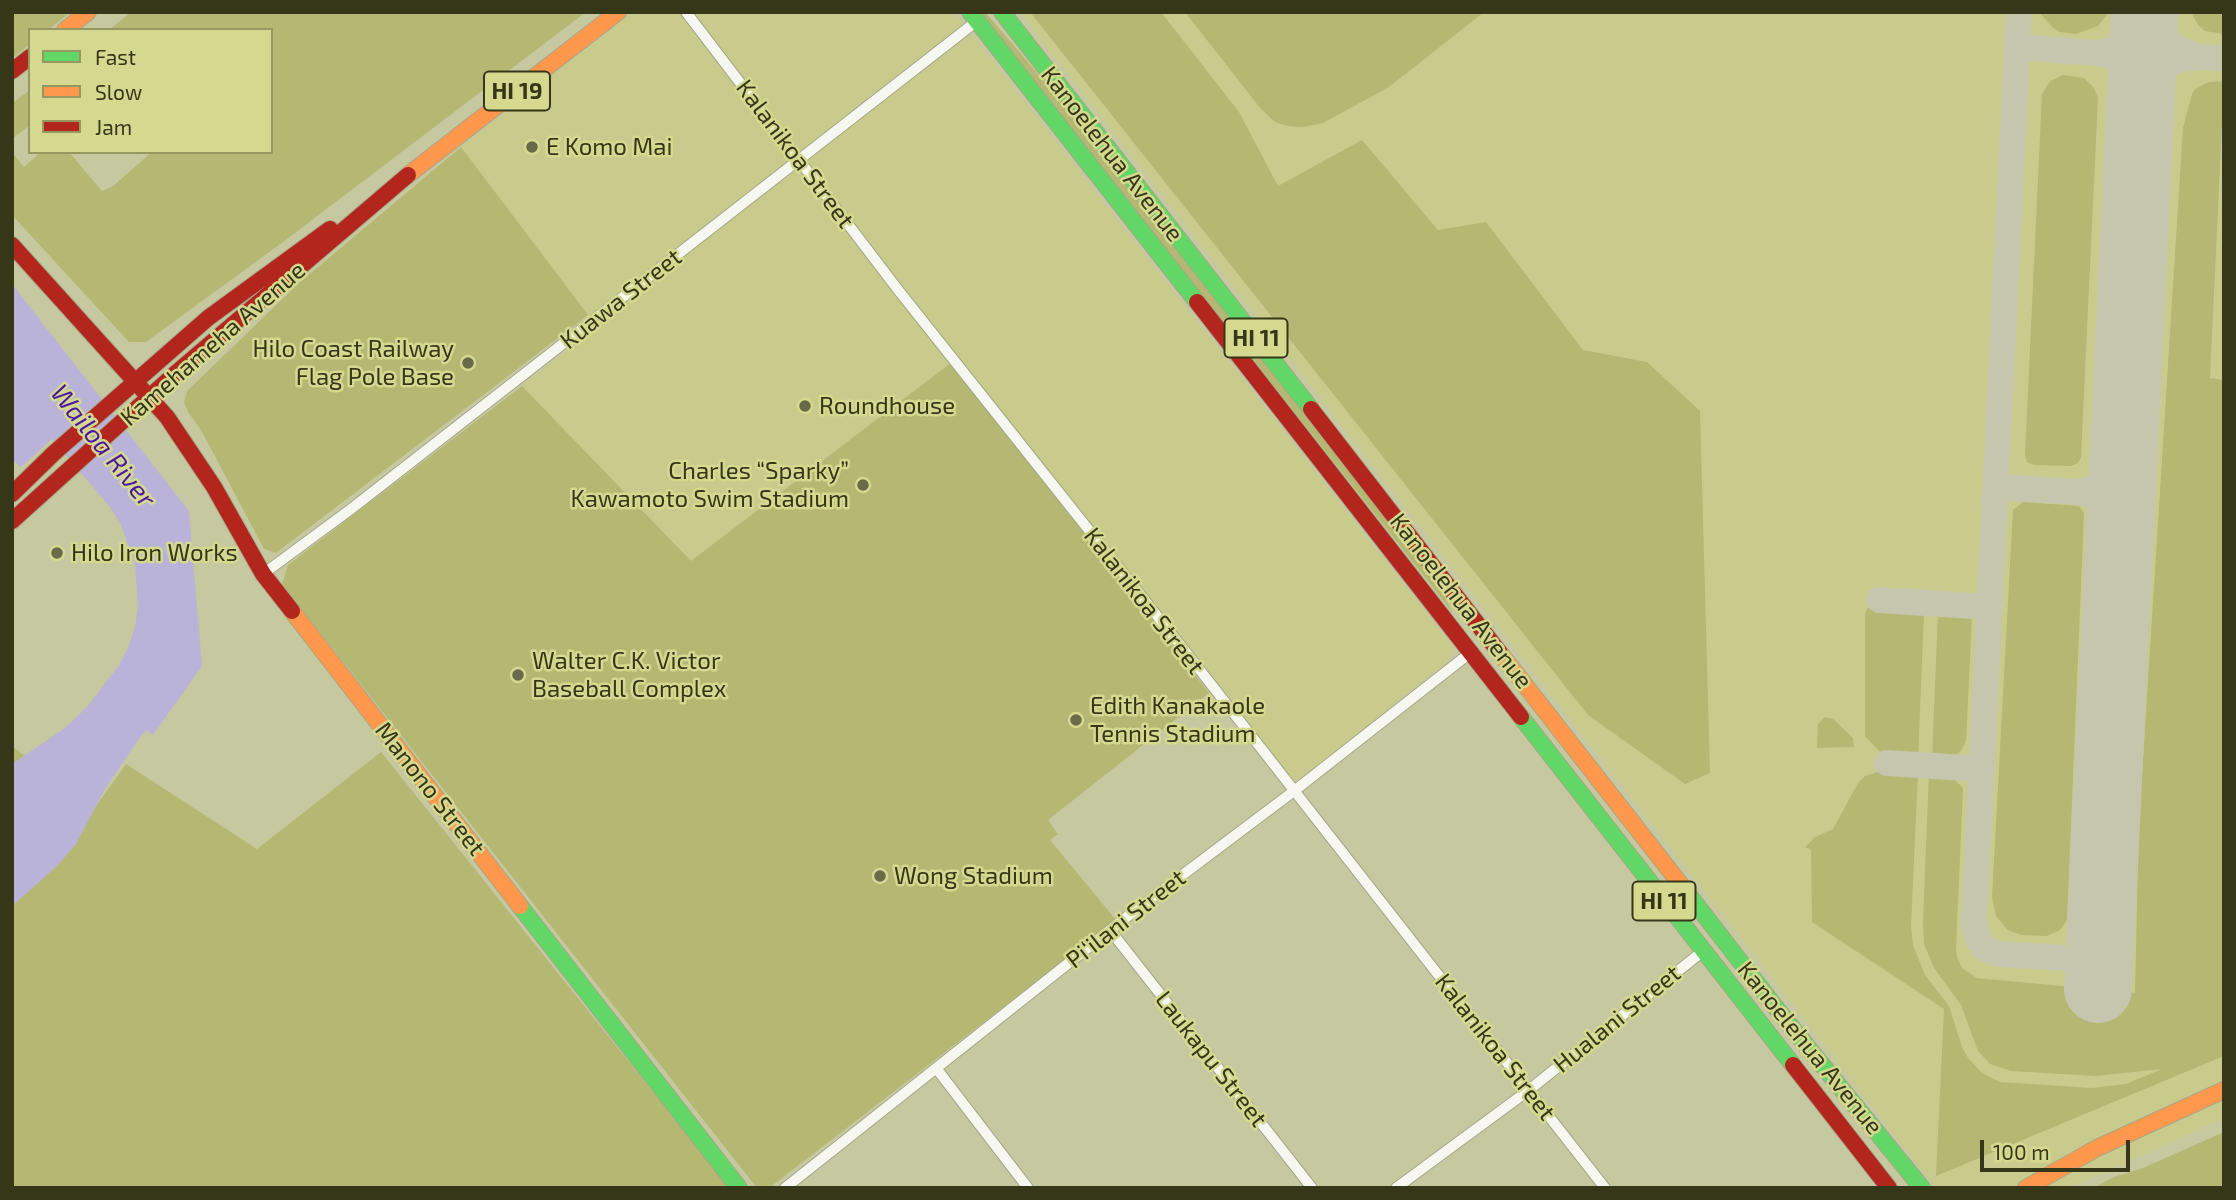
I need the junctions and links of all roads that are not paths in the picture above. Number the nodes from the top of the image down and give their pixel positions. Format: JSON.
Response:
{"nodes":[{"id":1,"x":88,"y":12,"type":"edge"},
{"id":2,"x":618,"y":12,"type":"edge"},
{"id":3,"x":686,"y":12,"type":"edge"},
{"id":4,"x":1002,"y":12,"type":"edge"},
{"id":5,"x":973,"y":17,"type":"edge"},
{"id":6,"x":68,"y":28,"type":"edge"},
{"id":7,"x":28,"y":59,"type":"edge"},
{"id":8,"x":12,"y":71,"type":"edge"},
{"id":9,"x":800,"y":159,"type":"junction"},
{"id":10,"x":416,"y":170,"type":"junction"},
{"id":11,"x":12,"y":245,"type":"edge"},
{"id":12,"x":136,"y":380,"type":"junction"},
{"id":13,"x":151,"y":397,"type":"junction"},
{"id":14,"x":12,"y":494,"type":"edge"},
{"id":15,"x":12,"y":522,"type":"edge"},
{"id":16,"x":263,"y":574,"type":"junction"},
{"id":17,"x":1455,"y":593,"type":"junction"},
{"id":18,"x":1469,"y":653,"type":"junction"},
{"id":19,"x":1510,"y":665,"type":"junction"},
{"id":20,"x":1294,"y":791,"type":"junction"},
{"id":21,"x":1110,"y":930,"type":"junction"},
{"id":22,"x":1703,"y":951,"type":"junction"},
{"id":23,"x":936,"y":1068,"type":"junction"},
{"id":24,"x":1529,"y":1090,"type":"junction"},
{"id":25,"x":2224,"y":1090,"type":"edge"},
{"id":26,"x":738,"y":1188,"type":"edge"},
{"id":27,"x":785,"y":1188,"type":"edge"},
{"id":28,"x":1028,"y":1188,"type":"edge"},
{"id":29,"x":1312,"y":1188,"type":"edge"},
{"id":30,"x":1396,"y":1188,"type":"edge"},
{"id":31,"x":1605,"y":1188,"type":"edge"},
{"id":32,"x":1889,"y":1188,"type":"edge"},
{"id":33,"x":1922,"y":1188,"type":"edge"},
{"id":34,"x":2026,"y":1188,"type":"edge"}],
"edges":[{"from":1,"to":6,"type":"main road"},
{"from":2,"to":10,"type":"main road","name":"Kamehameha Avenue","number":"HI 19"},
{"from":3,"to":9,"type":"street","name":"Kalanikoa Street"},
{"from":4,"to":17,"type":"main road","name":"Kanoelehua Avenue","number":"HI 11"},
{"from":5,"to":9,"type":"street","name":"Kuawa Street"},
{"from":5,"to":18,"type":"main road","name":"Kanoelehua Avenue","number":"HI 11"},
{"from":7,"to":8,"type":"main road"},
{"from":9,"to":16,"type":"street","name":"Kuawa Street"},
{"from":9,"to":20,"type":"street","name":"Kalanikoa Street"},
{"from":10,"to":12,"type":"main road","name":"Kamehameha Avenue","number":"HI 19"},
{"from":10,"to":13,"type":"main road","name":"Kamehameha Avenue","number":"HI 19"},
{"from":11,"to":12,"type":"main road","name":"Manono Street"},
{"from":12,"to":13,"type":"main road","name":"Manono Street"},
{"from":12,"to":14,"type":"main road","name":"Kamehameha Avenue","number":"HI 19"},
{"from":13,"to":15,"type":"main road","name":"Kamehameha Avenue","number":"HI 19"},
{"from":13,"to":16,"type":"main road","name":"Manono Street"},
{"from":16,"to":26,"type":"main road","name":"Manono Street"},
{"from":17,"to":18,"type":"main road"},
{"from":17,"to":19,"type":"main road","name":"Kanoelehua Avenue","number":"HI 11"},
{"from":18,"to":19,"type":"main road"},
{"from":18,"to":20,"type":"street","name":"Pi‘ilani Street"},
{"from":18,"to":22,"type":"main road","name":"Kanoelehua Avenue","number":"HI 11"},
{"from":19,"to":33,"type":"main road","name":"Kanoelehua Avenue","number":"HI 11"},
{"from":20,"to":21,"type":"street","name":"Pi‘ilani Street"},
{"from":20,"to":24,"type":"street","name":"Kalanikoa Street"},
{"from":21,"to":23,"type":"street","name":"Pi‘ilani Street"},
{"from":21,"to":29,"type":"street","name":"Laukapu Street"},
{"from":22,"to":24,"type":"street","name":"Hualani Street"},
{"from":22,"to":32,"type":"main road","name":"Kanoelehua Avenue","number":"HI 11"},
{"from":23,"to":27,"type":"street","name":"Pi‘ilani Street"},
{"from":23,"to":28,"type":"street"},
{"from":24,"to":30,"type":"street","name":"Hualani Street"},
{"from":24,"to":31,"type":"street","name":"Kalanikoa Street"},
{"from":25,"to":34,"type":"main road"}]}
